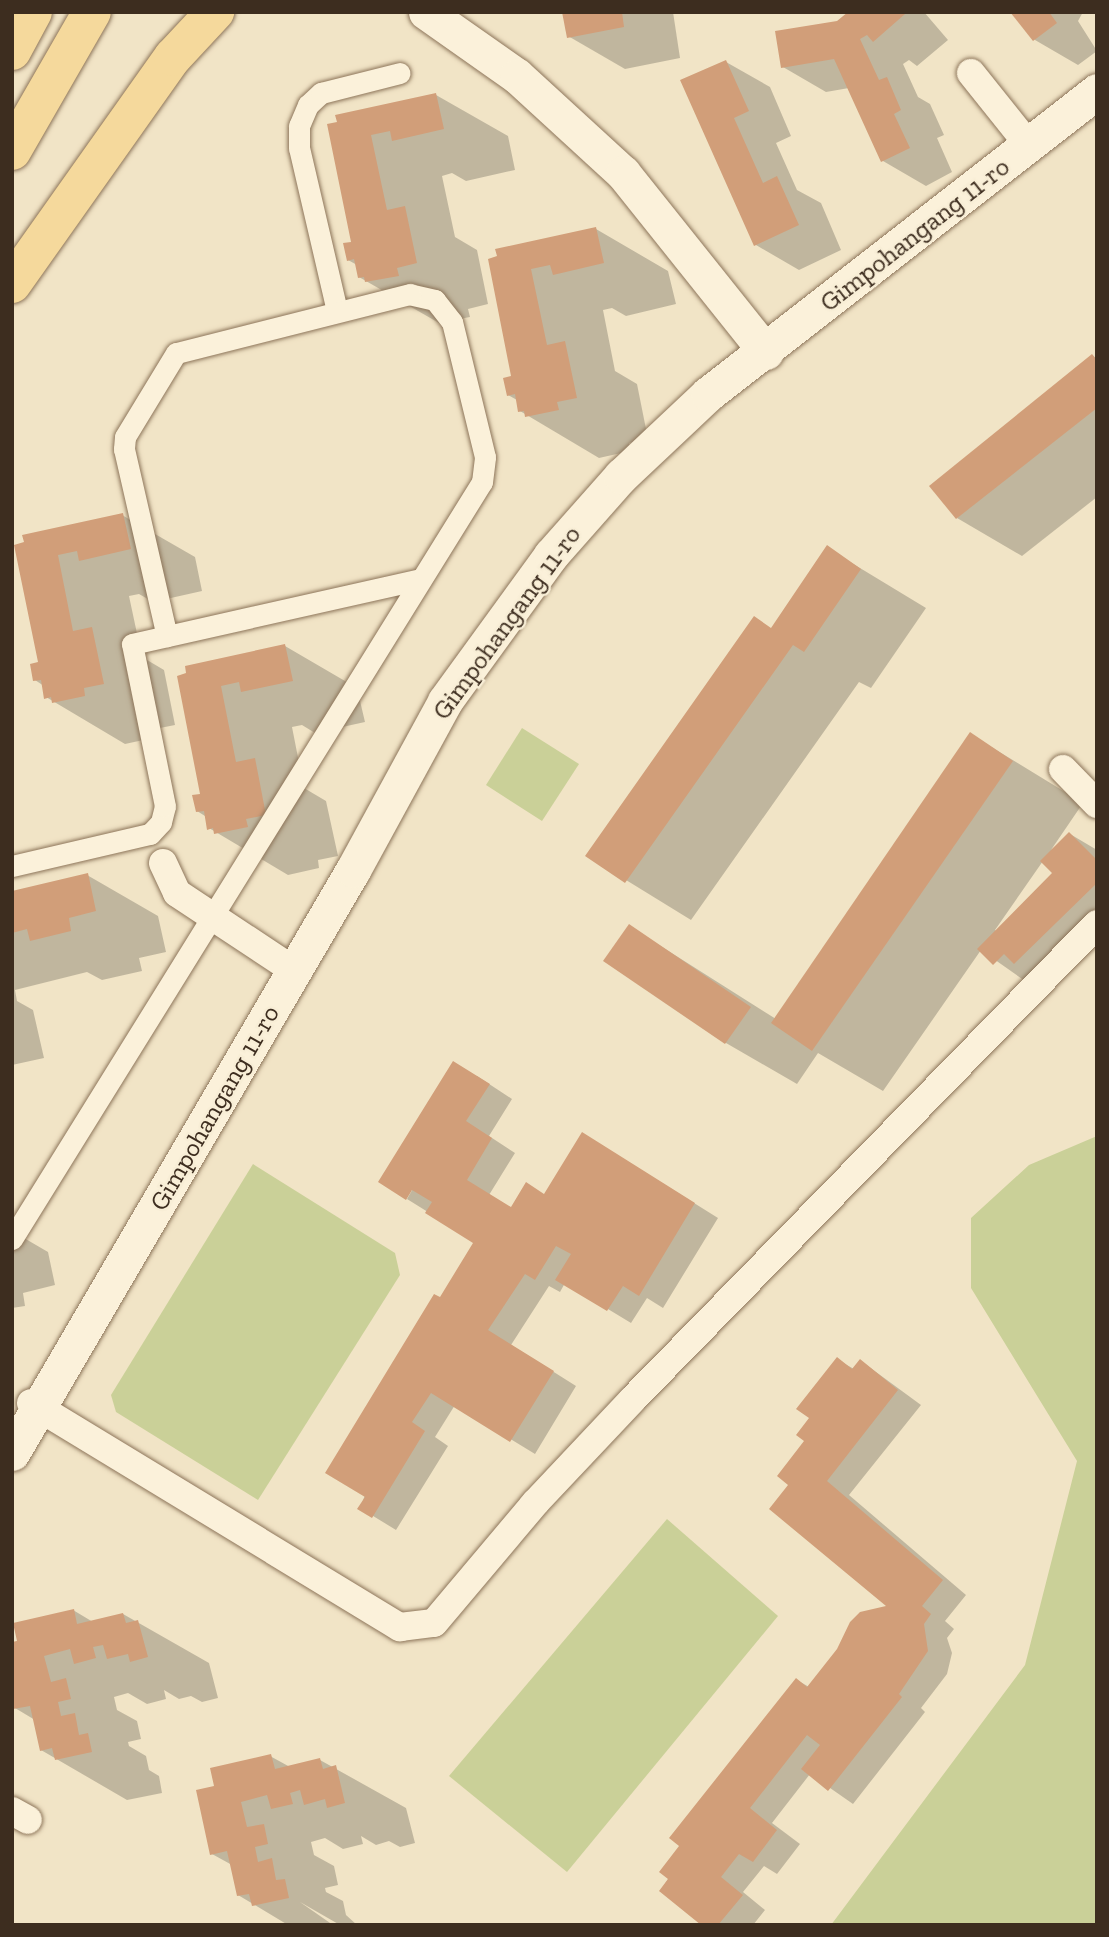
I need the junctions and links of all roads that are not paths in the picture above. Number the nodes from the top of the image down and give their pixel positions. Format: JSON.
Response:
{"nodes":[{"id":1,"x":33,"y":12,"type":"edge"},
{"id":2,"x":92,"y":12,"type":"edge"},
{"id":3,"x":215,"y":12,"type":"edge"},
{"id":4,"x":426,"y":12,"type":"edge"},
{"id":5,"x":12,"y":51,"type":"edge"},
{"id":6,"x":400,"y":73,"type":"dead end"},
{"id":7,"x":971,"y":73,"type":"dead end"},
{"id":8,"x":1097,"y":80,"type":"edge"},
{"id":9,"x":1097,"y":91,"type":"edge"},
{"id":10,"x":1024,"y":138,"type":"junction"},
{"id":11,"x":12,"y":151,"type":"edge"},
{"id":12,"x":12,"y":284,"type":"edge"},
{"id":13,"x":337,"y":311,"type":"junction"},
{"id":14,"x":762,"y":347,"type":"junction"},
{"id":15,"x":419,"y":579,"type":"junction"},
{"id":16,"x":167,"y":636,"type":"junction"},
{"id":17,"x":1063,"y":769,"type":"dead end"},
{"id":18,"x":1097,"y":804,"type":"edge"},
{"id":19,"x":163,"y":863,"type":"dead end"},
{"id":20,"x":12,"y":866,"type":"edge"},
{"id":21,"x":212,"y":913,"type":"junction"},
{"id":22,"x":1097,"y":924,"type":"edge"},
{"id":23,"x":291,"y":968,"type":"junction"},
{"id":24,"x":12,"y":1239,"type":"edge"},
{"id":25,"x":35,"y":1405,"type":"junction"},
{"id":26,"x":12,"y":1433,"type":"edge"},
{"id":27,"x":12,"y":1452,"type":"edge"}],
"edges":[{"from":1,"to":5,"type":"main road"},
{"from":2,"to":11,"type":"main road"},
{"from":3,"to":12,"type":"main road"},
{"from":4,"to":14,"type":"street"},
{"from":6,"to":13,"type":"street"},
{"from":7,"to":10,"type":"street"},
{"from":8,"to":10,"type":"street","name":"Gimpohangang 11-ro"},
{"from":9,"to":14,"type":"street","name":"Gimpohangang 11-ro"},
{"from":10,"to":14,"type":"street","name":"Gimpohangang 11-ro"},
{"from":13,"to":15,"type":"street"},
{"from":13,"to":16,"type":"street"},
{"from":14,"to":23,"type":"street","name":"Gimpohangang 11-ro"},
{"from":15,"to":16,"type":"street"},
{"from":15,"to":21,"type":"street"},
{"from":16,"to":20,"type":"street"},
{"from":17,"to":18,"type":"street"},
{"from":19,"to":21,"type":"street"},
{"from":21,"to":23,"type":"street"},
{"from":21,"to":24,"type":"street"},
{"from":22,"to":25,"type":"street"},
{"from":23,"to":25,"type":"street","name":"Gimpohangang 11-ro"},
{"from":25,"to":26,"type":"street","name":"Gimpohangang 11-ro"},
{"from":25,"to":27,"type":"street","name":"Gimpohangang 11-ro"}]}
